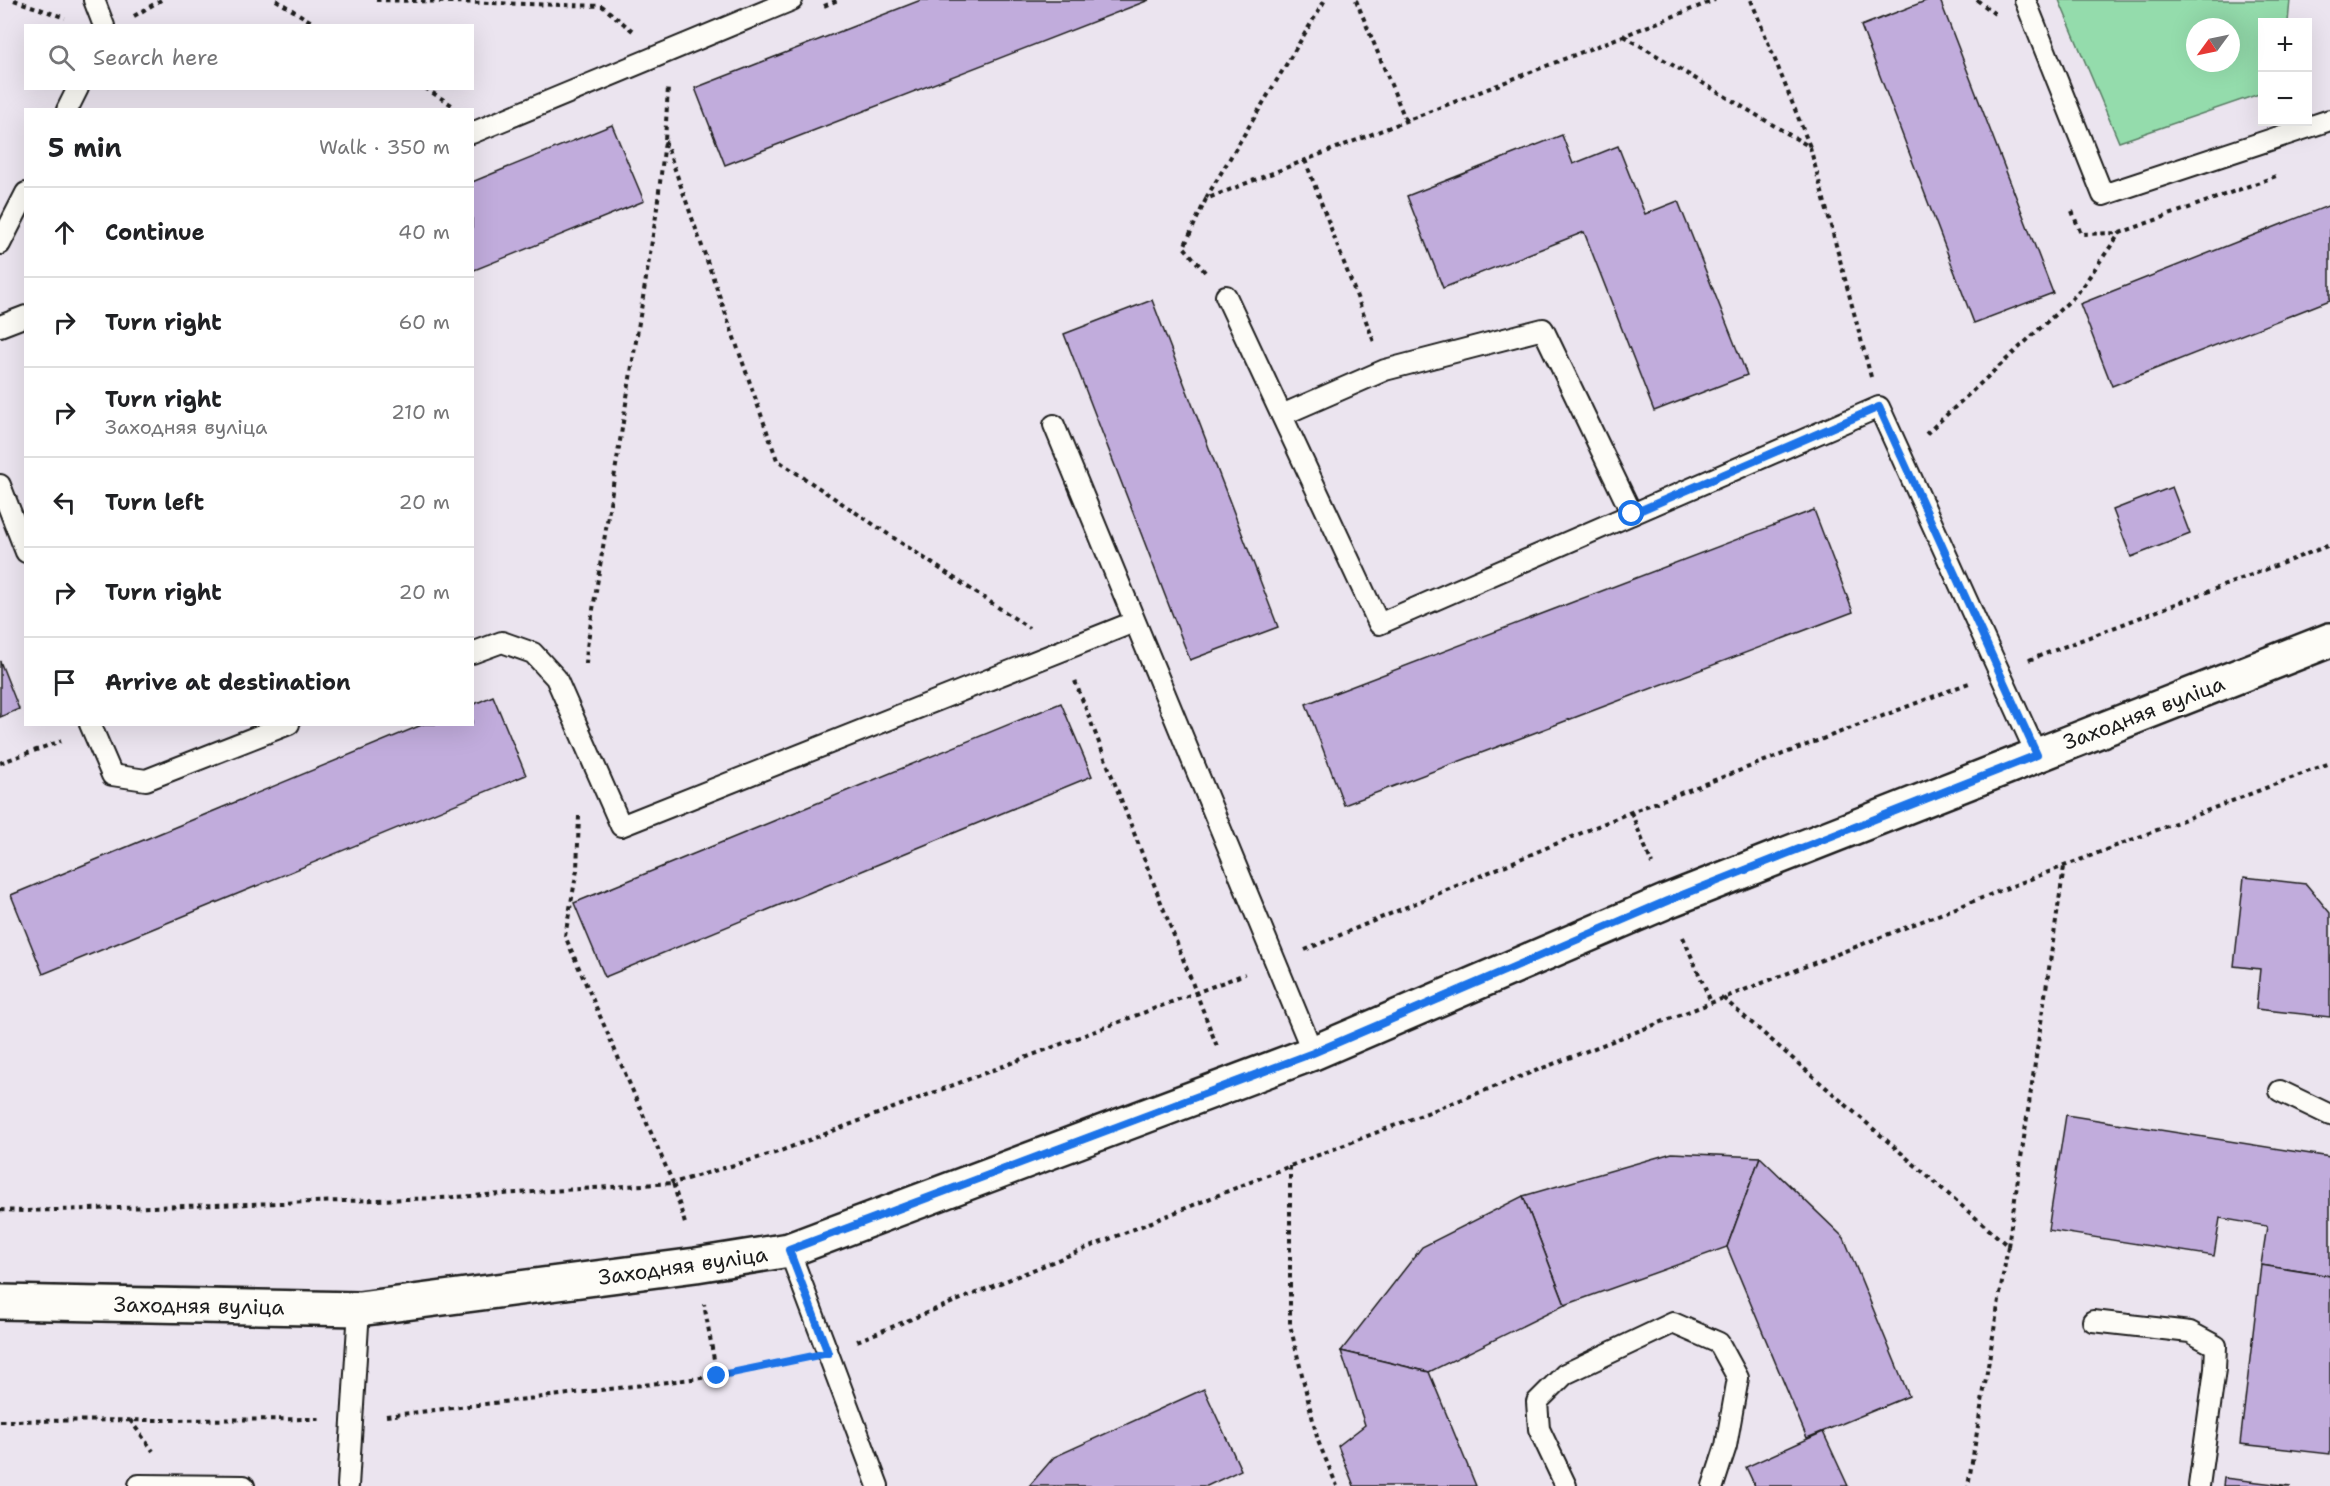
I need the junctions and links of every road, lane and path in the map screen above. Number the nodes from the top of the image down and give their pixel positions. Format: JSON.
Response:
{"nodes":[{"id":1,"x":14,"y":0,"type":"edge"},
{"id":2,"x":94,"y":0,"type":"edge"},
{"id":3,"x":162,"y":0,"type":"edge"},
{"id":4,"x":276,"y":0,"type":"edge"},
{"id":5,"x":376,"y":0,"type":"edge"},
{"id":6,"x":792,"y":0,"type":"edge"},
{"id":7,"x":1325,"y":0,"type":"edge"},
{"id":8,"x":1356,"y":0,"type":"edge"},
{"id":9,"x":1715,"y":0,"type":"edge"},
{"id":10,"x":1751,"y":0,"type":"edge"},
{"id":11,"x":1977,"y":0,"type":"edge"},
{"id":12,"x":2025,"y":0,"type":"edge"},
{"id":13,"x":1996,"y":15,"type":"dead end"},
{"id":14,"x":66,"y":18,"type":"dead end"},
{"id":15,"x":126,"y":20,"type":"dead end"},
{"id":16,"x":103,"y":24,"type":"edge"},
{"id":17,"x":315,"y":24,"type":"edge"},
{"id":18,"x":1624,"y":36,"type":"junction"},
{"id":19,"x":663,"y":55,"type":"junction"},
{"id":20,"x":77,"y":90,"type":"edge"},
{"id":21,"x":427,"y":90,"type":"edge"},
{"id":22,"x":68,"y":108,"type":"edge"},
{"id":23,"x":457,"y":108,"type":"edge"},
{"id":24,"x":2330,"y":120,"type":"edge"},
{"id":25,"x":1406,"y":121,"type":"junction"},
{"id":26,"x":474,"y":132,"type":"edge"},
{"id":27,"x":665,"y":141,"type":"junction"},
{"id":28,"x":1810,"y":147,"type":"junction"},
{"id":29,"x":1305,"y":160,"type":"junction"},
{"id":30,"x":24,"y":197,"type":"edge"},
{"id":31,"x":1206,"y":199,"type":"junction"},
{"id":32,"x":2121,"y":233,"type":"dead end"},
{"id":33,"x":0,"y":244,"type":"edge"},
{"id":34,"x":1227,"y":296,"type":"joint"},
{"id":35,"x":24,"y":317,"type":"edge"},
{"id":36,"x":0,"y":326,"type":"edge"},
{"id":37,"x":1385,"y":370,"type":"junction"},
{"id":38,"x":1879,"y":407,"type":"junction"},
{"id":39,"x":1282,"y":414,"type":"junction"},
{"id":40,"x":1054,"y":425,"type":"dead end"},
{"id":41,"x":1902,"y":457,"type":"junction"},
{"id":42,"x":0,"y":485,"type":"edge"},
{"id":43,"x":1632,"y":514,"type":"junction"},
{"id":44,"x":2330,"y":545,"type":"edge"},
{"id":45,"x":24,"y":547,"type":"edge"},
{"id":46,"x":1134,"y":622,"type":"junction"},
{"id":47,"x":2330,"y":640,"type":"edge"},
{"id":48,"x":1063,"y":651,"type":"junction"},
{"id":49,"x":474,"y":652,"type":"edge"},
{"id":50,"x":586,"y":670,"type":"dead end"},
{"id":51,"x":1998,"y":672,"type":"junction"},
{"id":52,"x":284,"y":726,"type":"edge"},
{"id":53,"x":91,"y":727,"type":"edge"},
{"id":54,"x":2037,"y":755,"type":"junction"},
{"id":55,"x":0,"y":763,"type":"edge"},
{"id":56,"x":2330,"y":763,"type":"edge"},
{"id":57,"x":579,"y":814,"type":"dead end"},
{"id":58,"x":2065,"y":866,"type":"junction"},
{"id":59,"x":1275,"y":963,"type":"junction"},
{"id":60,"x":1196,"y":991,"type":"junction"},
{"id":61,"x":1723,"y":998,"type":"junction"},
{"id":62,"x":1313,"y":1053,"type":"junction"},
{"id":63,"x":1231,"y":1084,"type":"junction"},
{"id":64,"x":2280,"y":1090,"type":"dead end"},
{"id":65,"x":2330,"y":1115,"type":"edge"},
{"id":66,"x":1290,"y":1166,"type":"junction"},
{"id":67,"x":2008,"y":1246,"type":"junction"},
{"id":68,"x":789,"y":1250,"type":"junction"},
{"id":69,"x":0,"y":1302,"type":"edge"},
{"id":70,"x":359,"y":1309,"type":"junction"},
{"id":71,"x":2093,"y":1321,"type":"dead end"},
{"id":72,"x":828,"y":1353,"type":"junction"},
{"id":73,"x":717,"y":1376,"type":"dead end"},
{"id":74,"x":139,"y":1485,"type":"edge"},
{"id":75,"x":244,"y":1486,"type":"edge"},
{"id":76,"x":348,"y":1486,"type":"edge"},
{"id":77,"x":878,"y":1486,"type":"edge"},
{"id":78,"x":1338,"y":1486,"type":"edge"},
{"id":79,"x":1566,"y":1486,"type":"edge"},
{"id":80,"x":1713,"y":1486,"type":"edge"},
{"id":81,"x":1968,"y":1486,"type":"edge"},
{"id":82,"x":2199,"y":1486,"type":"edge"}],
"edges":[{"from":1,"to":14,"type":"path"},
{"from":2,"to":16,"type":"lane"},
{"from":3,"to":15,"type":"path"},
{"from":4,"to":17,"type":"path"},
{"from":5,"to":19,"type":"path"},
{"from":6,"to":19,"type":"lane"},
{"from":7,"to":31,"type":"path"},
{"from":8,"to":25,"type":"path"},
{"from":9,"to":18,"type":"path"},
{"from":10,"to":28,"type":"path"},
{"from":11,"to":13,"type":"path"},
{"from":12,"to":24,"type":"lane"},
{"from":18,"to":25,"type":"path"},
{"from":18,"to":28,"type":"path"},
{"from":19,"to":26,"type":"lane"},
{"from":19,"to":27,"type":"path"},
{"from":20,"to":22,"type":"lane"},
{"from":21,"to":23,"type":"path"},
{"from":25,"to":29,"type":"path"},
{"from":27,"to":48,"type":"path"},
{"from":27,"to":50,"type":"path"},
{"from":28,"to":38,"type":"path"},
{"from":29,"to":31,"type":"path"},
{"from":29,"to":37,"type":"path"},
{"from":30,"to":33,"type":"lane"},
{"from":31,"to":34,"type":"path"},
{"from":32,"to":41,"type":"path"},
{"from":34,"to":39,"type":"lane"},
{"from":35,"to":36,"type":"lane"},
{"from":37,"to":39,"type":"lane"},
{"from":37,"to":43,"type":"lane"},
{"from":38,"to":41,"type":"lane"},
{"from":38,"to":43,"type":"lane"},
{"from":39,"to":43,"type":"lane"},
{"from":40,"to":46,"type":"lane"},
{"from":41,"to":51,"type":"lane"},
{"from":42,"to":45,"type":"lane"},
{"from":44,"to":51,"type":"path"},
{"from":46,"to":48,"type":"lane"},
{"from":46,"to":59,"type":"lane"},
{"from":47,"to":54,"type":"street","name":"Заходняя вуліца"},
{"from":48,"to":49,"type":"lane"},
{"from":48,"to":60,"type":"path"},
{"from":51,"to":54,"type":"lane"},
{"from":51,"to":59,"type":"path"},
{"from":52,"to":53,"type":"lane"},
{"from":53,"to":55,"type":"path"},
{"from":54,"to":62,"type":"street","name":"Заходняя вуліца"},
{"from":56,"to":58,"type":"path"},
{"from":57,"to":60,"type":"path"},
{"from":58,"to":61,"type":"path"},
{"from":58,"to":67,"type":"path"},
{"from":59,"to":60,"type":"path"},
{"from":59,"to":62,"type":"lane"},
{"from":60,"to":63,"type":"path"},
{"from":61,"to":66,"type":"path"},
{"from":61,"to":67,"type":"path"},
{"from":62,"to":63,"type":"street","name":"Заходняя вуліца"},
{"from":63,"to":68,"type":"street","name":"Заходняя вуліца"},
{"from":64,"to":65,"type":"lane"},
{"from":66,"to":72,"type":"path"},
{"from":66,"to":78,"type":"path"},
{"from":67,"to":81,"type":"path"},
{"from":68,"to":70,"type":"street","name":"Заходняя вуліца"},
{"from":68,"to":72,"type":"lane"},
{"from":69,"to":70,"type":"street","name":"Заходняя вуліца"},
{"from":70,"to":76,"type":"lane"},
{"from":71,"to":82,"type":"lane"},
{"from":72,"to":73,"type":"path"},
{"from":72,"to":77,"type":"lane"},
{"from":74,"to":75,"type":"lane"},
{"from":79,"to":80,"type":"lane"}]}
